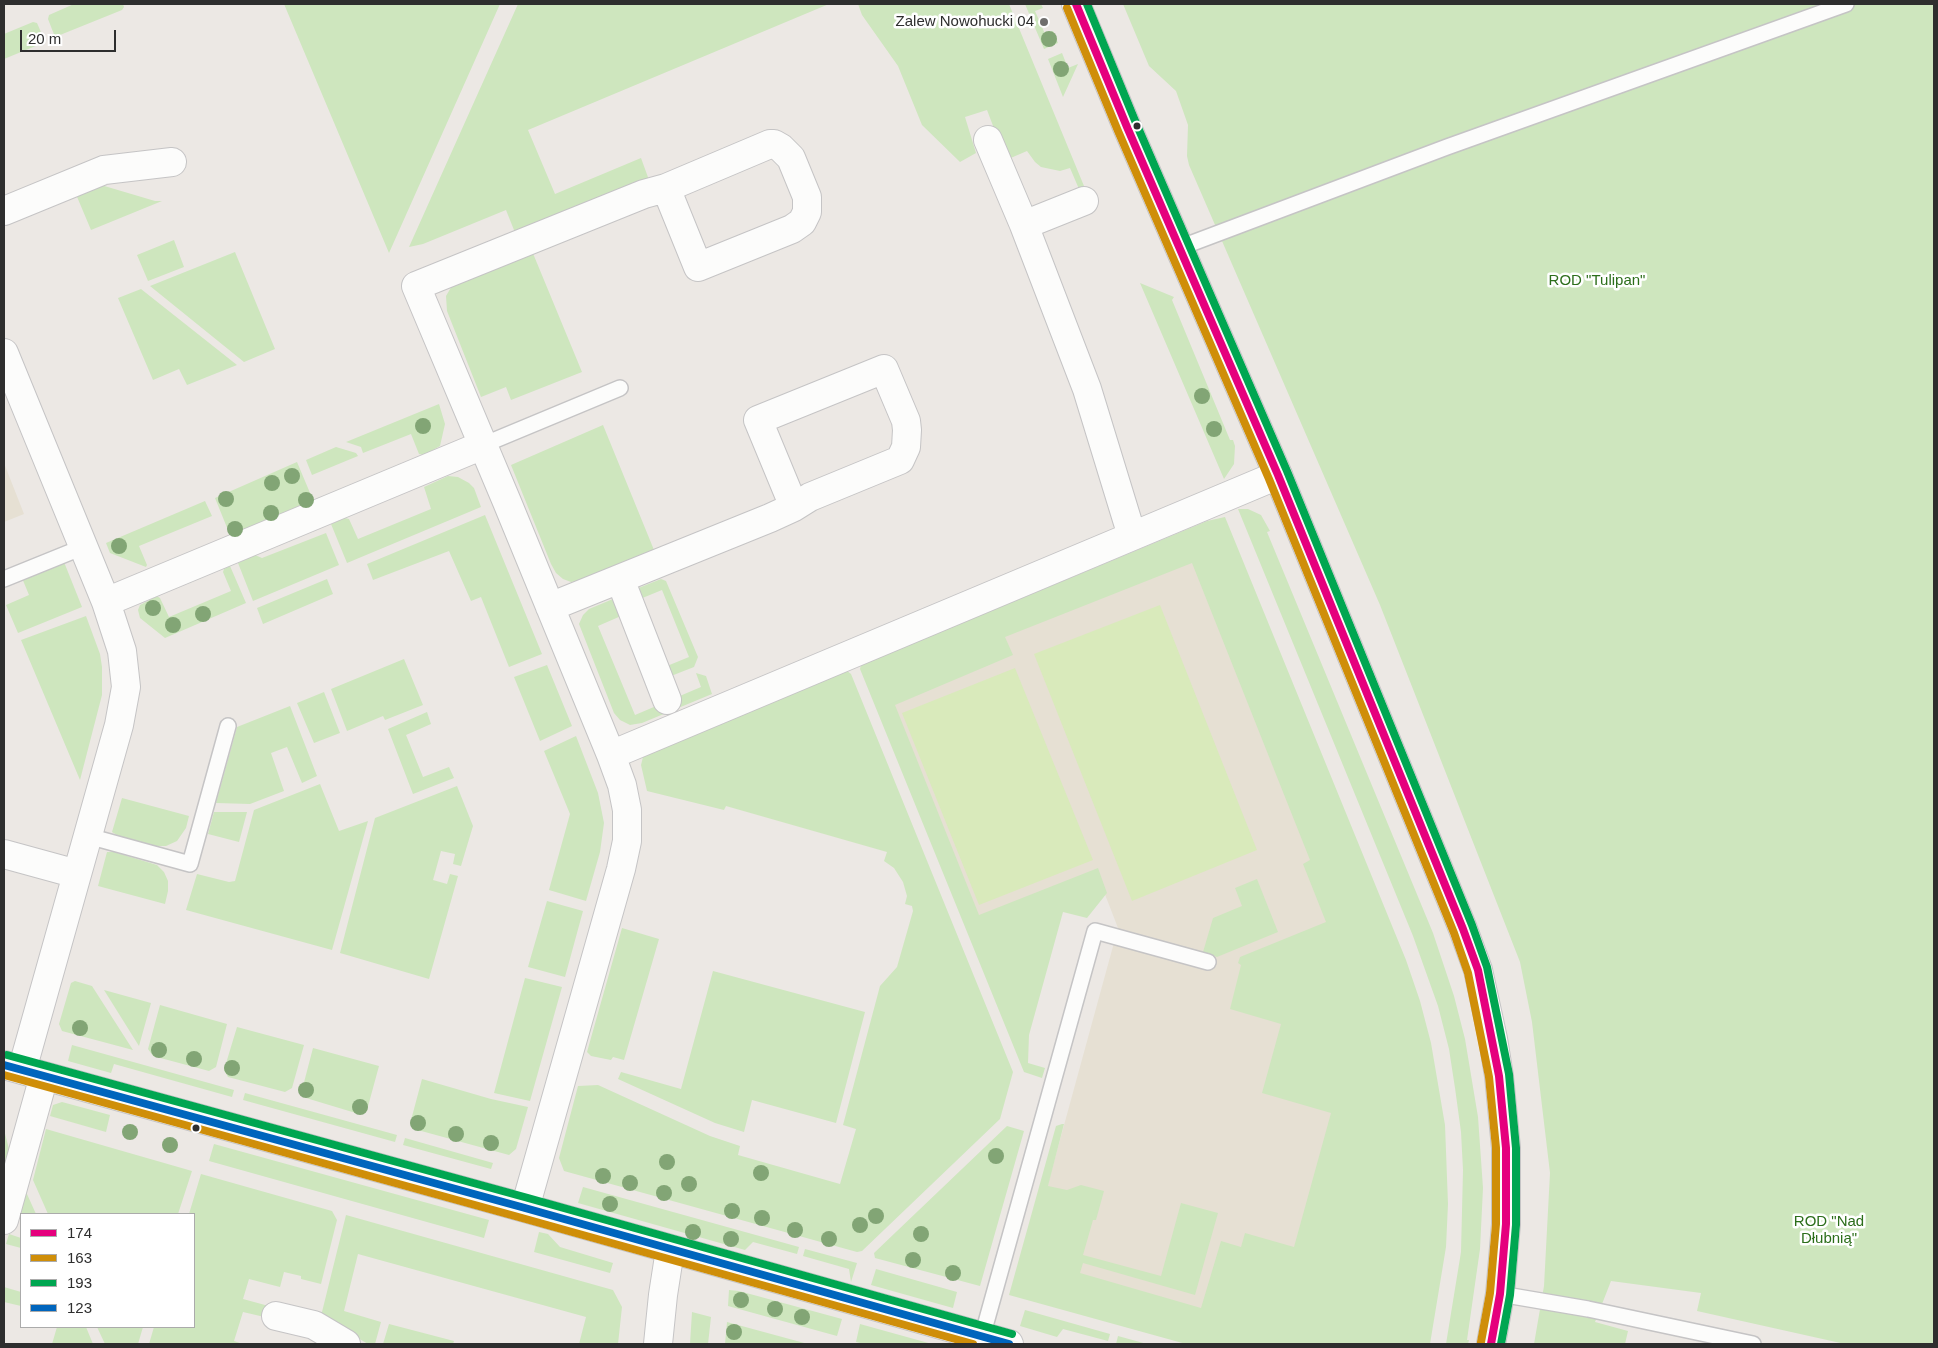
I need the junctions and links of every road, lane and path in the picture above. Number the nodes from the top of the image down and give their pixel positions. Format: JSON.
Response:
{"nodes":[{"id":1,"x":1076,"y":4,"type":"edge"},
{"id":2,"x":1846,"y":4,"type":"edge"},
{"id":3,"x":988,"y":140,"type":"dead end"},
{"id":4,"x":172,"y":162,"type":"dead end"},
{"id":5,"x":666,"y":188,"type":"junction"},
{"id":6,"x":1084,"y":201,"type":"dead end"},
{"id":7,"x":4,"y":211,"type":"edge"},
{"id":8,"x":1024,"y":225,"type":"junction"},
{"id":9,"x":1179,"y":248,"type":"junction"},
{"id":10,"x":4,"y":353,"type":"edge"},
{"id":11,"x":620,"y":388,"type":"dead end"},
{"id":12,"x":483,"y":445,"type":"junction"},
{"id":13,"x":1278,"y":475,"type":"junction"},
{"id":14,"x":794,"y":507,"type":"junction"},
{"id":15,"x":1132,"y":536,"type":"junction"},
{"id":16,"x":83,"y":547,"type":"junction"},
{"id":17,"x":4,"y":579,"type":"edge"},
{"id":18,"x":620,"y":579,"type":"junction"},
{"id":19,"x":106,"y":602,"type":"junction"},
{"id":20,"x":550,"y":607,"type":"junction"},
{"id":21,"x":667,"y":700,"type":"dead end"},
{"id":22,"x":228,"y":726,"type":"dead end"},
{"id":23,"x":611,"y":755,"type":"junction"},
{"id":24,"x":88,"y":836,"type":"junction"},
{"id":25,"x":4,"y":854,"type":"edge"},
{"id":26,"x":77,"y":874,"type":"junction"},
{"id":27,"x":1208,"y":962,"type":"dead end"},
{"id":28,"x":24,"y":1070,"type":"edge"},
{"id":29,"x":525,"y":1208,"type":"junction"},
{"id":30,"x":4,"y":1220,"type":"edge"},
{"id":31,"x":670,"y":1250,"type":"junction"},
{"id":32,"x":1500,"y":1294,"type":"junction"},
{"id":33,"x":276,"y":1316,"type":"dead end"},
{"id":34,"x":982,"y":1337,"type":"junction"},
{"id":35,"x":346,"y":1344,"type":"edge"},
{"id":36,"x":658,"y":1344,"type":"edge"},
{"id":37,"x":1009,"y":1344,"type":"edge"},
{"id":38,"x":1492,"y":1344,"type":"edge"},
{"id":39,"x":1753,"y":1344,"type":"edge"}],
"edges":[{"from":1,"to":9,"type":"street"},
{"from":2,"to":9,"type":"lane"},
{"from":3,"to":8,"type":"street"},
{"from":4,"to":7,"type":"street"},
{"from":5,"to":5,"type":"street"},
{"from":5,"to":12,"type":"street"},
{"from":6,"to":8,"type":"street"},
{"from":8,"to":15,"type":"street"},
{"from":9,"to":13,"type":"street"},
{"from":10,"to":16,"type":"street"},
{"from":11,"to":12,"type":"lane"},
{"from":12,"to":19,"type":"street"},
{"from":12,"to":20,"type":"street"},
{"from":13,"to":15,"type":"street"},
{"from":13,"to":32,"type":"street"},
{"from":14,"to":14,"type":"street"},
{"from":14,"to":18,"type":"street"},
{"from":15,"to":23,"type":"street"},
{"from":16,"to":17,"type":"lane"},
{"from":16,"to":19,"type":"street"},
{"from":18,"to":20,"type":"street"},
{"from":18,"to":21,"type":"street"},
{"from":19,"to":24,"type":"street"},
{"from":20,"to":23,"type":"street"},
{"from":22,"to":24,"type":"lane"},
{"from":23,"to":29,"type":"street"},
{"from":24,"to":26,"type":"street"},
{"from":25,"to":26,"type":"street"},
{"from":26,"to":28,"type":"street"},
{"from":27,"to":34,"type":"lane"},
{"from":28,"to":29,"type":"street"},
{"from":28,"to":30,"type":"street"},
{"from":29,"to":31,"type":"street"},
{"from":31,"to":34,"type":"street"},
{"from":31,"to":36,"type":"street"},
{"from":32,"to":38,"type":"street"},
{"from":32,"to":39,"type":"lane"},
{"from":33,"to":35,"type":"street"},
{"from":34,"to":37,"type":"street"}]}
